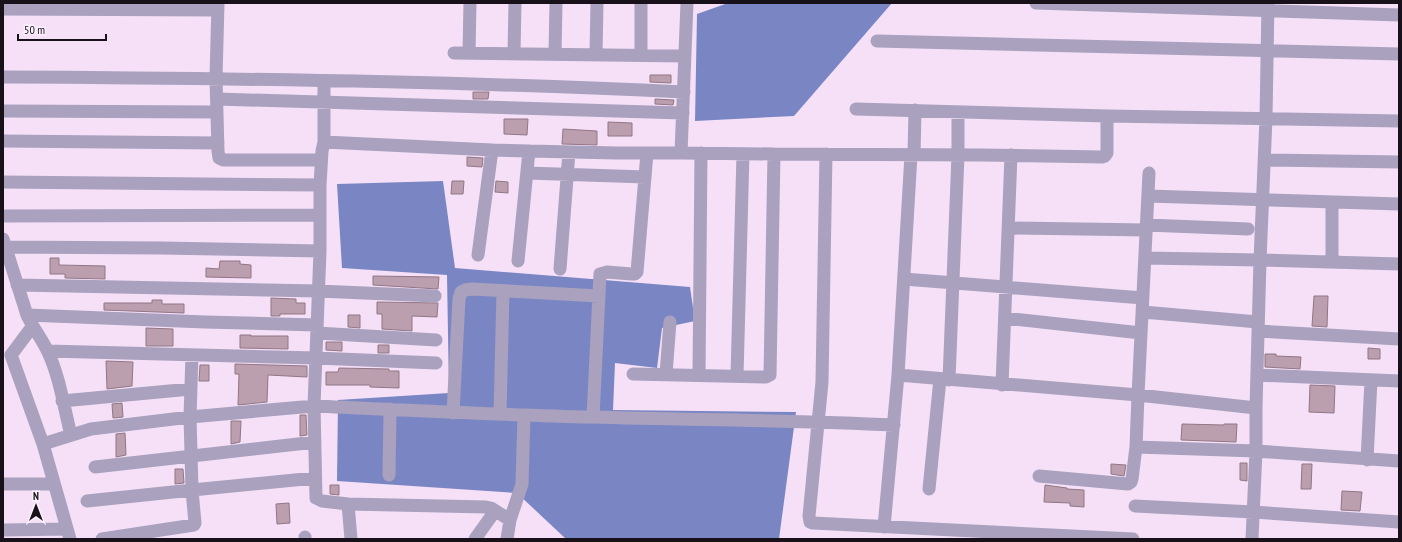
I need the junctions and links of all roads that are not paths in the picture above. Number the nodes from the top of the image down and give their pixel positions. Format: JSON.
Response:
{"nodes":[{"id":1,"x":470,"y":3,"type":"edge"},
{"id":2,"x":515,"y":3,"type":"edge"},
{"id":3,"x":556,"y":3,"type":"edge"},
{"id":4,"x":597,"y":3,"type":"edge"},
{"id":5,"x":641,"y":3,"type":"edge"},
{"id":6,"x":687,"y":3,"type":"edge"},
{"id":7,"x":1036,"y":3,"type":"edge"},
{"id":8,"x":72,"y":6,"type":"edge"},
{"id":9,"x":145,"y":6,"type":"edge"},
{"id":10,"x":218,"y":6,"type":"edge"},
{"id":11,"x":1268,"y":7,"type":"edge"},
{"id":12,"x":3,"y":9,"type":"edge"},
{"id":13,"x":1399,"y":15,"type":"edge"},
{"id":14,"x":877,"y":41,"type":"dead end"},
{"id":15,"x":1268,"y":51,"type":"junction"},
{"id":16,"x":454,"y":52,"type":"dead end"},
{"id":17,"x":469,"y":53,"type":"junction"},
{"id":18,"x":514,"y":53,"type":"junction"},
{"id":19,"x":555,"y":54,"type":"junction"},
{"id":20,"x":596,"y":54,"type":"junction"},
{"id":21,"x":1399,"y":54,"type":"edge"},
{"id":22,"x":641,"y":55,"type":"junction"},
{"id":23,"x":685,"y":56,"type":"junction"},
{"id":24,"x":3,"y":77,"type":"edge"},
{"id":25,"x":216,"y":78,"type":"junction"},
{"id":26,"x":324,"y":81,"type":"junction"},
{"id":27,"x":684,"y":92,"type":"junction"},
{"id":28,"x":324,"y":102,"type":"junction"},
{"id":29,"x":217,"y":105,"type":"junction"},
{"id":30,"x":856,"y":109,"type":"dead end"},
{"id":31,"x":915,"y":110,"type":"junction"},
{"id":32,"x":3,"y":111,"type":"edge"},
{"id":33,"x":958,"y":112,"type":"junction"},
{"id":34,"x":683,"y":113,"type":"junction"},
{"id":35,"x":1107,"y":116,"type":"junction"},
{"id":36,"x":1266,"y":118,"type":"junction"},
{"id":37,"x":1399,"y":121,"type":"edge"},
{"id":38,"x":3,"y":141,"type":"edge"},
{"id":39,"x":324,"y":142,"type":"junction"},
{"id":40,"x":218,"y":143,"type":"junction"},
{"id":41,"x":492,"y":150,"type":"junction"},
{"id":42,"x":529,"y":151,"type":"junction"},
{"id":43,"x":569,"y":152,"type":"junction"},
{"id":44,"x":681,"y":152,"type":"junction"},
{"id":45,"x":647,"y":153,"type":"junction"},
{"id":46,"x":701,"y":153,"type":"junction"},
{"id":47,"x":743,"y":154,"type":"junction"},
{"id":48,"x":774,"y":154,"type":"junction"},
{"id":49,"x":826,"y":154,"type":"junction"},
{"id":50,"x":913,"y":155,"type":"junction"},
{"id":51,"x":958,"y":155,"type":"junction"},
{"id":52,"x":1011,"y":155,"type":"junction"},
{"id":53,"x":322,"y":160,"type":"junction"},
{"id":54,"x":1265,"y":160,"type":"junction"},
{"id":55,"x":1399,"y":162,"type":"edge"},
{"id":56,"x":527,"y":173,"type":"junction"},
{"id":57,"x":1149,"y":173,"type":"dead end"},
{"id":58,"x":567,"y":175,"type":"junction"},
{"id":59,"x":645,"y":178,"type":"junction"},
{"id":60,"x":3,"y":182,"type":"edge"},
{"id":61,"x":320,"y":185,"type":"junction"},
{"id":62,"x":1148,"y":196,"type":"junction"},
{"id":63,"x":1263,"y":200,"type":"junction"},
{"id":64,"x":1332,"y":203,"type":"junction"},
{"id":65,"x":1399,"y":204,"type":"edge"},
{"id":66,"x":320,"y":215,"type":"junction"},
{"id":67,"x":3,"y":216,"type":"edge"},
{"id":68,"x":1146,"y":227,"type":"junction"},
{"id":69,"x":1008,"y":228,"type":"junction"},
{"id":70,"x":1248,"y":229,"type":"dead end"},
{"id":71,"x":4,"y":243,"type":"edge"},
{"id":72,"x":320,"y":251,"type":"junction"},
{"id":73,"x":478,"y":255,"type":"dead end"},
{"id":74,"x":1145,"y":258,"type":"junction"},
{"id":75,"x":1260,"y":260,"type":"junction"},
{"id":76,"x":518,"y":261,"type":"dead end"},
{"id":77,"x":1332,"y":262,"type":"junction"},
{"id":78,"x":1399,"y":264,"type":"edge"},
{"id":79,"x":560,"y":268,"type":"dead end"},
{"id":80,"x":904,"y":279,"type":"junction"},
{"id":81,"x":954,"y":283,"type":"junction"},
{"id":82,"x":17,"y":285,"type":"junction"},
{"id":83,"x":1006,"y":287,"type":"junction"},
{"id":84,"x":318,"y":291,"type":"junction"},
{"id":85,"x":503,"y":291,"type":"junction"},
{"id":86,"x":435,"y":296,"type":"dead end"},
{"id":87,"x":599,"y":296,"type":"junction"},
{"id":88,"x":1143,"y":298,"type":"junction"},
{"id":89,"x":1142,"y":312,"type":"junction"},
{"id":90,"x":1005,"y":318,"type":"junction"},
{"id":91,"x":30,"y":321,"type":"junction"},
{"id":92,"x":670,"y":322,"type":"dead end"},
{"id":93,"x":1258,"y":327,"type":"junction"},
{"id":94,"x":317,"y":329,"type":"junction"},
{"id":95,"x":1141,"y":333,"type":"junction"},
{"id":96,"x":1399,"y":339,"type":"edge"},
{"id":97,"x":436,"y":340,"type":"dead end"},
{"id":98,"x":48,"y":351,"type":"junction"},
{"id":99,"x":192,"y":355,"type":"junction"},
{"id":100,"x":7,"y":356,"type":"edge"},
{"id":101,"x":316,"y":358,"type":"junction"},
{"id":102,"x":436,"y":363,"type":"dead end"},
{"id":103,"x":633,"y":374,"type":"dead end"},
{"id":104,"x":666,"y":374,"type":"junction"},
{"id":105,"x":1257,"y":374,"type":"junction"},
{"id":106,"x":699,"y":375,"type":"junction"},
{"id":107,"x":898,"y":375,"type":"junction"},
{"id":108,"x":737,"y":376,"type":"junction"},
{"id":109,"x":945,"y":379,"type":"junction"},
{"id":110,"x":1371,"y":380,"type":"junction"},
{"id":111,"x":1399,"y":381,"type":"edge"},
{"id":112,"x":1002,"y":385,"type":"junction"},
{"id":113,"x":191,"y":389,"type":"junction"},
{"id":114,"x":1138,"y":395,"type":"junction"},
{"id":115,"x":62,"y":401,"type":"junction"},
{"id":116,"x":314,"y":406,"type":"junction"},
{"id":117,"x":1256,"y":408,"type":"junction"},
{"id":118,"x":390,"y":409,"type":"junction"},
{"id":119,"x":453,"y":413,"type":"junction"},
{"id":120,"x":500,"y":414,"type":"junction"},
{"id":121,"x":524,"y":415,"type":"junction"},
{"id":122,"x":190,"y":417,"type":"junction"},
{"id":123,"x":593,"y":417,"type":"junction"},
{"id":124,"x":818,"y":421,"type":"junction"},
{"id":125,"x":894,"y":425,"type":"junction"},
{"id":126,"x":71,"y":435,"type":"junction"},
{"id":127,"x":315,"y":442,"type":"junction"},
{"id":128,"x":43,"y":444,"type":"junction"},
{"id":129,"x":1136,"y":447,"type":"junction"},
{"id":130,"x":1256,"y":451,"type":"junction"},
{"id":131,"x":191,"y":456,"type":"junction"},
{"id":132,"x":1367,"y":460,"type":"junction"},
{"id":133,"x":1399,"y":461,"type":"edge"},
{"id":134,"x":95,"y":467,"type":"dead end"},
{"id":135,"x":389,"y":475,"type":"dead end"},
{"id":136,"x":1039,"y":476,"type":"dead end"},
{"id":137,"x":315,"y":478,"type":"junction"},
{"id":138,"x":3,"y":484,"type":"edge"},
{"id":139,"x":54,"y":484,"type":"junction"},
{"id":140,"x":929,"y":489,"type":"dead end"},
{"id":141,"x":192,"y":490,"type":"junction"},
{"id":142,"x":87,"y":501,"type":"dead end"},
{"id":143,"x":348,"y":504,"type":"junction"},
{"id":144,"x":1135,"y":506,"type":"dead end"},
{"id":145,"x":495,"y":511,"type":"junction"},
{"id":146,"x":1253,"y":512,"type":"junction"},
{"id":147,"x":510,"y":520,"type":"junction"},
{"id":148,"x":1399,"y":522,"type":"edge"},
{"id":149,"x":884,"y":527,"type":"junction"},
{"id":150,"x":3,"y":530,"type":"edge"},
{"id":151,"x":69,"y":534,"type":"edge"},
{"id":152,"x":102,"y":539,"type":"edge"},
{"id":153,"x":351,"y":539,"type":"edge"},
{"id":154,"x":475,"y":539,"type":"edge"},
{"id":155,"x":507,"y":539,"type":"edge"},
{"id":156,"x":1133,"y":539,"type":"edge"},
{"id":157,"x":1252,"y":539,"type":"edge"}],
"edges":[{"from":1,"to":17,"type":"street"},
{"from":2,"to":18,"type":"street"},
{"from":3,"to":19,"type":"street"},
{"from":4,"to":20,"type":"street"},
{"from":5,"to":22,"type":"street"},
{"from":6,"to":23,"type":"street"},
{"from":7,"to":11,"type":"street"},
{"from":8,"to":9,"type":"street"},
{"from":8,"to":12,"type":"street"},
{"from":9,"to":10,"type":"street"},
{"from":10,"to":25,"type":"street"},
{"from":11,"to":13,"type":"street"},
{"from":11,"to":15,"type":"street"},
{"from":14,"to":15,"type":"street"},
{"from":15,"to":21,"type":"street"},
{"from":15,"to":36,"type":"street"},
{"from":16,"to":17,"type":"street"},
{"from":17,"to":18,"type":"street"},
{"from":18,"to":19,"type":"street"},
{"from":19,"to":20,"type":"street"},
{"from":20,"to":22,"type":"street"},
{"from":22,"to":23,"type":"street"},
{"from":23,"to":27,"type":"street"},
{"from":24,"to":25,"type":"street"},
{"from":25,"to":26,"type":"street"},
{"from":25,"to":29,"type":"street"},
{"from":26,"to":27,"type":"street"},
{"from":26,"to":28,"type":"street"},
{"from":27,"to":34,"type":"street"},
{"from":28,"to":29,"type":"street"},
{"from":28,"to":34,"type":"street"},
{"from":28,"to":39,"type":"street"},
{"from":29,"to":32,"type":"street"},
{"from":29,"to":40,"type":"street"},
{"from":30,"to":31,"type":"street"},
{"from":31,"to":33,"type":"street"},
{"from":31,"to":50,"type":"street"},
{"from":33,"to":35,"type":"street"},
{"from":33,"to":51,"type":"street"},
{"from":34,"to":44,"type":"street"},
{"from":35,"to":36,"type":"street"},
{"from":35,"to":52,"type":"street"},
{"from":36,"to":37,"type":"street"},
{"from":36,"to":54,"type":"street"},
{"from":38,"to":40,"type":"street"},
{"from":39,"to":41,"type":"street"},
{"from":39,"to":53,"type":"street"},
{"from":40,"to":53,"type":"street"},
{"from":41,"to":42,"type":"street"},
{"from":41,"to":73,"type":"street"},
{"from":42,"to":43,"type":"street"},
{"from":42,"to":56,"type":"street"},
{"from":43,"to":45,"type":"street"},
{"from":43,"to":58,"type":"street"},
{"from":44,"to":45,"type":"street"},
{"from":44,"to":46,"type":"street"},
{"from":45,"to":59,"type":"street"},
{"from":46,"to":47,"type":"street"},
{"from":46,"to":106,"type":"street"},
{"from":47,"to":48,"type":"street"},
{"from":47,"to":108,"type":"street"},
{"from":48,"to":49,"type":"street"},
{"from":48,"to":108,"type":"street"},
{"from":49,"to":50,"type":"street"},
{"from":49,"to":124,"type":"street"},
{"from":50,"to":51,"type":"street"},
{"from":50,"to":80,"type":"street"},
{"from":51,"to":52,"type":"street"},
{"from":51,"to":81,"type":"street"},
{"from":52,"to":69,"type":"street"},
{"from":53,"to":61,"type":"street"},
{"from":54,"to":55,"type":"street"},
{"from":54,"to":63,"type":"street"},
{"from":56,"to":58,"type":"street"},
{"from":56,"to":76,"type":"street"},
{"from":57,"to":62,"type":"street"},
{"from":58,"to":59,"type":"street"},
{"from":58,"to":79,"type":"street"},
{"from":59,"to":87,"type":"street"},
{"from":60,"to":61,"type":"street"},
{"from":61,"to":66,"type":"street"},
{"from":62,"to":63,"type":"street"},
{"from":62,"to":68,"type":"street"},
{"from":63,"to":64,"type":"street"},
{"from":63,"to":75,"type":"street"},
{"from":64,"to":65,"type":"street"},
{"from":64,"to":77,"type":"street"},
{"from":66,"to":67,"type":"street"},
{"from":66,"to":72,"type":"street"},
{"from":68,"to":69,"type":"street"},
{"from":68,"to":70,"type":"street"},
{"from":68,"to":74,"type":"street"},
{"from":69,"to":83,"type":"street"},
{"from":71,"to":72,"type":"street"},
{"from":71,"to":82,"type":"street"},
{"from":72,"to":84,"type":"street"},
{"from":74,"to":75,"type":"street"},
{"from":74,"to":88,"type":"street"},
{"from":75,"to":77,"type":"street"},
{"from":75,"to":93,"type":"street"},
{"from":77,"to":78,"type":"street"},
{"from":80,"to":81,"type":"street"},
{"from":80,"to":107,"type":"street"},
{"from":81,"to":83,"type":"street"},
{"from":81,"to":109,"type":"street"},
{"from":82,"to":84,"type":"street"},
{"from":82,"to":91,"type":"street"},
{"from":83,"to":88,"type":"street"},
{"from":83,"to":90,"type":"street"},
{"from":84,"to":86,"type":"street"},
{"from":84,"to":94,"type":"street"},
{"from":85,"to":87,"type":"street"},
{"from":85,"to":119,"type":"street"},
{"from":85,"to":120,"type":"street"},
{"from":87,"to":123,"type":"street"},
{"from":88,"to":89,"type":"street"},
{"from":89,"to":93,"type":"street"},
{"from":89,"to":95,"type":"street"},
{"from":90,"to":95,"type":"street"},
{"from":90,"to":112,"type":"street"},
{"from":91,"to":94,"type":"street"},
{"from":91,"to":98,"type":"street"},
{"from":91,"to":100,"type":"street"},
{"from":92,"to":104,"type":"street"},
{"from":93,"to":96,"type":"street"},
{"from":93,"to":105,"type":"street"},
{"from":94,"to":97,"type":"street"},
{"from":94,"to":101,"type":"street"},
{"from":95,"to":114,"type":"street"},
{"from":98,"to":99,"type":"street"},
{"from":98,"to":115,"type":"street"},
{"from":99,"to":101,"type":"street"},
{"from":99,"to":113,"type":"street"},
{"from":100,"to":128,"type":"street"},
{"from":101,"to":102,"type":"street"},
{"from":101,"to":116,"type":"street"},
{"from":103,"to":104,"type":"street"},
{"from":104,"to":106,"type":"street"},
{"from":105,"to":110,"type":"street"},
{"from":105,"to":117,"type":"street"},
{"from":106,"to":108,"type":"street"},
{"from":107,"to":109,"type":"street"},
{"from":107,"to":125,"type":"street"},
{"from":109,"to":112,"type":"street"},
{"from":109,"to":140,"type":"street"},
{"from":110,"to":111,"type":"street"},
{"from":110,"to":132,"type":"street"},
{"from":112,"to":114,"type":"street"},
{"from":113,"to":115,"type":"street"},
{"from":113,"to":122,"type":"street"},
{"from":114,"to":117,"type":"street"},
{"from":114,"to":129,"type":"street"},
{"from":115,"to":126,"type":"street"},
{"from":116,"to":118,"type":"street"},
{"from":116,"to":122,"type":"street"},
{"from":116,"to":127,"type":"street"},
{"from":117,"to":130,"type":"street"},
{"from":118,"to":119,"type":"street"},
{"from":118,"to":135,"type":"street"},
{"from":119,"to":120,"type":"street"},
{"from":120,"to":121,"type":"street"},
{"from":121,"to":123,"type":"street"},
{"from":121,"to":147,"type":"street"},
{"from":122,"to":126,"type":"street"},
{"from":122,"to":131,"type":"street"},
{"from":123,"to":124,"type":"street"},
{"from":124,"to":125,"type":"street"},
{"from":124,"to":149,"type":"street"},
{"from":125,"to":149,"type":"street"},
{"from":126,"to":128,"type":"street"},
{"from":127,"to":131,"type":"street"},
{"from":127,"to":137,"type":"street"},
{"from":128,"to":139,"type":"street"},
{"from":129,"to":130,"type":"street"},
{"from":129,"to":136,"type":"street"},
{"from":130,"to":132,"type":"street"},
{"from":130,"to":146,"type":"street"},
{"from":131,"to":134,"type":"street"},
{"from":131,"to":141,"type":"street"},
{"from":132,"to":133,"type":"street"},
{"from":137,"to":141,"type":"street"},
{"from":137,"to":143,"type":"street"},
{"from":138,"to":139,"type":"street"},
{"from":139,"to":151,"type":"street"},
{"from":141,"to":142,"type":"street"},
{"from":141,"to":152,"type":"street"},
{"from":143,"to":145,"type":"street"},
{"from":143,"to":153,"type":"street"},
{"from":144,"to":146,"type":"street"},
{"from":145,"to":147,"type":"street"},
{"from":145,"to":154,"type":"street"},
{"from":146,"to":148,"type":"street"},
{"from":146,"to":157,"type":"street"},
{"from":147,"to":155,"type":"street"},
{"from":149,"to":156,"type":"street"},
{"from":150,"to":151,"type":"street"}]}
